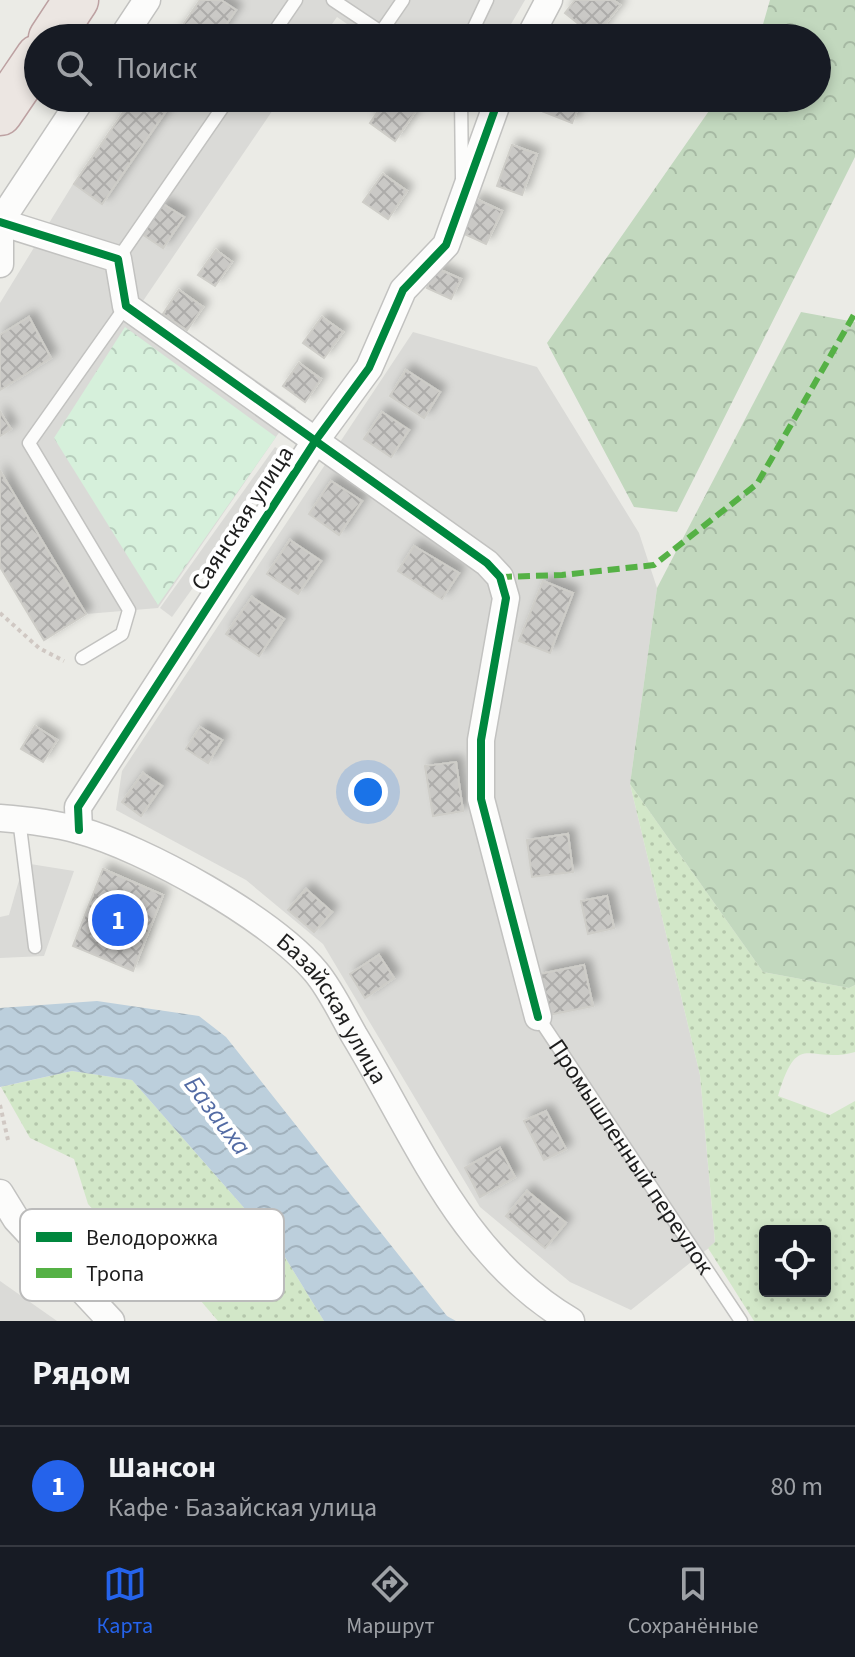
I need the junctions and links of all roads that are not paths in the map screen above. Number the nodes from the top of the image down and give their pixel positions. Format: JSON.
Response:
{"nodes":[{"id":1,"x":76,"y":0,"type":"edge"},
{"id":2,"x":147,"y":0,"type":"edge"},
{"id":3,"x":296,"y":0,"type":"edge"},
{"id":4,"x":333,"y":0,"type":"edge"},
{"id":5,"x":403,"y":0,"type":"edge"},
{"id":6,"x":487,"y":0,"type":"edge"},
{"id":7,"x":549,"y":0,"type":"edge"},
{"id":8,"x":60,"y":24,"type":"edge"},
{"id":9,"x":131,"y":24,"type":"edge"},
{"id":10,"x":280,"y":24,"type":"edge"},
{"id":11,"x":369,"y":24,"type":"edge"},
{"id":12,"x":391,"y":24,"type":"edge"},
{"id":13,"x":476,"y":24,"type":"edge"},
{"id":14,"x":536,"y":24,"type":"edge"},
{"id":15,"x":24,"y":78,"type":"edge"},
{"id":16,"x":73,"y":112,"type":"edge"},
{"id":17,"x":219,"y":112,"type":"edge"},
{"id":18,"x":461,"y":112,"type":"edge"},
{"id":19,"x":494,"y":112,"type":"edge"},
{"id":20,"x":0,"y":113,"type":"edge"},
{"id":21,"x":463,"y":197,"type":"junction"},
{"id":22,"x":0,"y":222,"type":"edge"},
{"id":23,"x":118,"y":259,"type":"junction"},
{"id":24,"x":0,"y":264,"type":"edge"},
{"id":25,"x":126,"y":306,"type":"junction"},
{"id":26,"x":316,"y":440,"type":"junction"},
{"id":27,"x":82,"y":658,"type":"road end"},
{"id":28,"x":9,"y":818,"type":"edge"},
{"id":29,"x":79,"y":830,"type":"junction"},
{"id":30,"x":35,"y":947,"type":"dead end"},
{"id":31,"x":538,"y":1017,"type":"joint"},
{"id":32,"x":0,"y":1193,"type":"edge"},
{"id":33,"x":20,"y":1223,"type":"edge"},
{"id":34,"x":92,"y":1301,"type":"edge"},
{"id":35,"x":111,"y":1321,"type":"edge"},
{"id":36,"x":571,"y":1321,"type":"edge"},
{"id":37,"x":741,"y":1321,"type":"edge"}],
"edges":[{"from":1,"to":8,"type":"highway"},
{"from":2,"to":9,"type":"street"},
{"from":3,"to":10,"type":"lane"},
{"from":4,"to":11,"type":"lane"},
{"from":5,"to":12,"type":"lane"},
{"from":6,"to":13,"type":"lane"},
{"from":7,"to":14,"type":"street"},
{"from":15,"to":20,"type":"highway"},
{"from":16,"to":22,"type":"street"},
{"from":17,"to":23,"type":"lane"},
{"from":18,"to":21,"type":"lane"},
{"from":19,"to":21,"type":"street","name":"Саянская улица"},
{"from":21,"to":26,"type":"street","name":"Саянская улица"},
{"from":22,"to":23,"type":"street"},
{"from":22,"to":24,"type":"street"},
{"from":23,"to":25,"type":"street"},
{"from":25,"to":26,"type":"street","name":"Промышленный переулок"},
{"from":25,"to":27,"type":"lane"},
{"from":26,"to":29,"type":"street","name":"Саянская улица"},
{"from":26,"to":31,"type":"street","name":"Промышленный переулок"},
{"from":28,"to":29,"type":"street","name":"Базайская улица"},
{"from":28,"to":30,"type":"lane"},
{"from":29,"to":36,"type":"street","name":"Базайская улица"},
{"from":31,"to":37,"type":"lane","name":"Промышленный переулок"},
{"from":32,"to":33,"type":"street"},
{"from":34,"to":35,"type":"street"}]}
